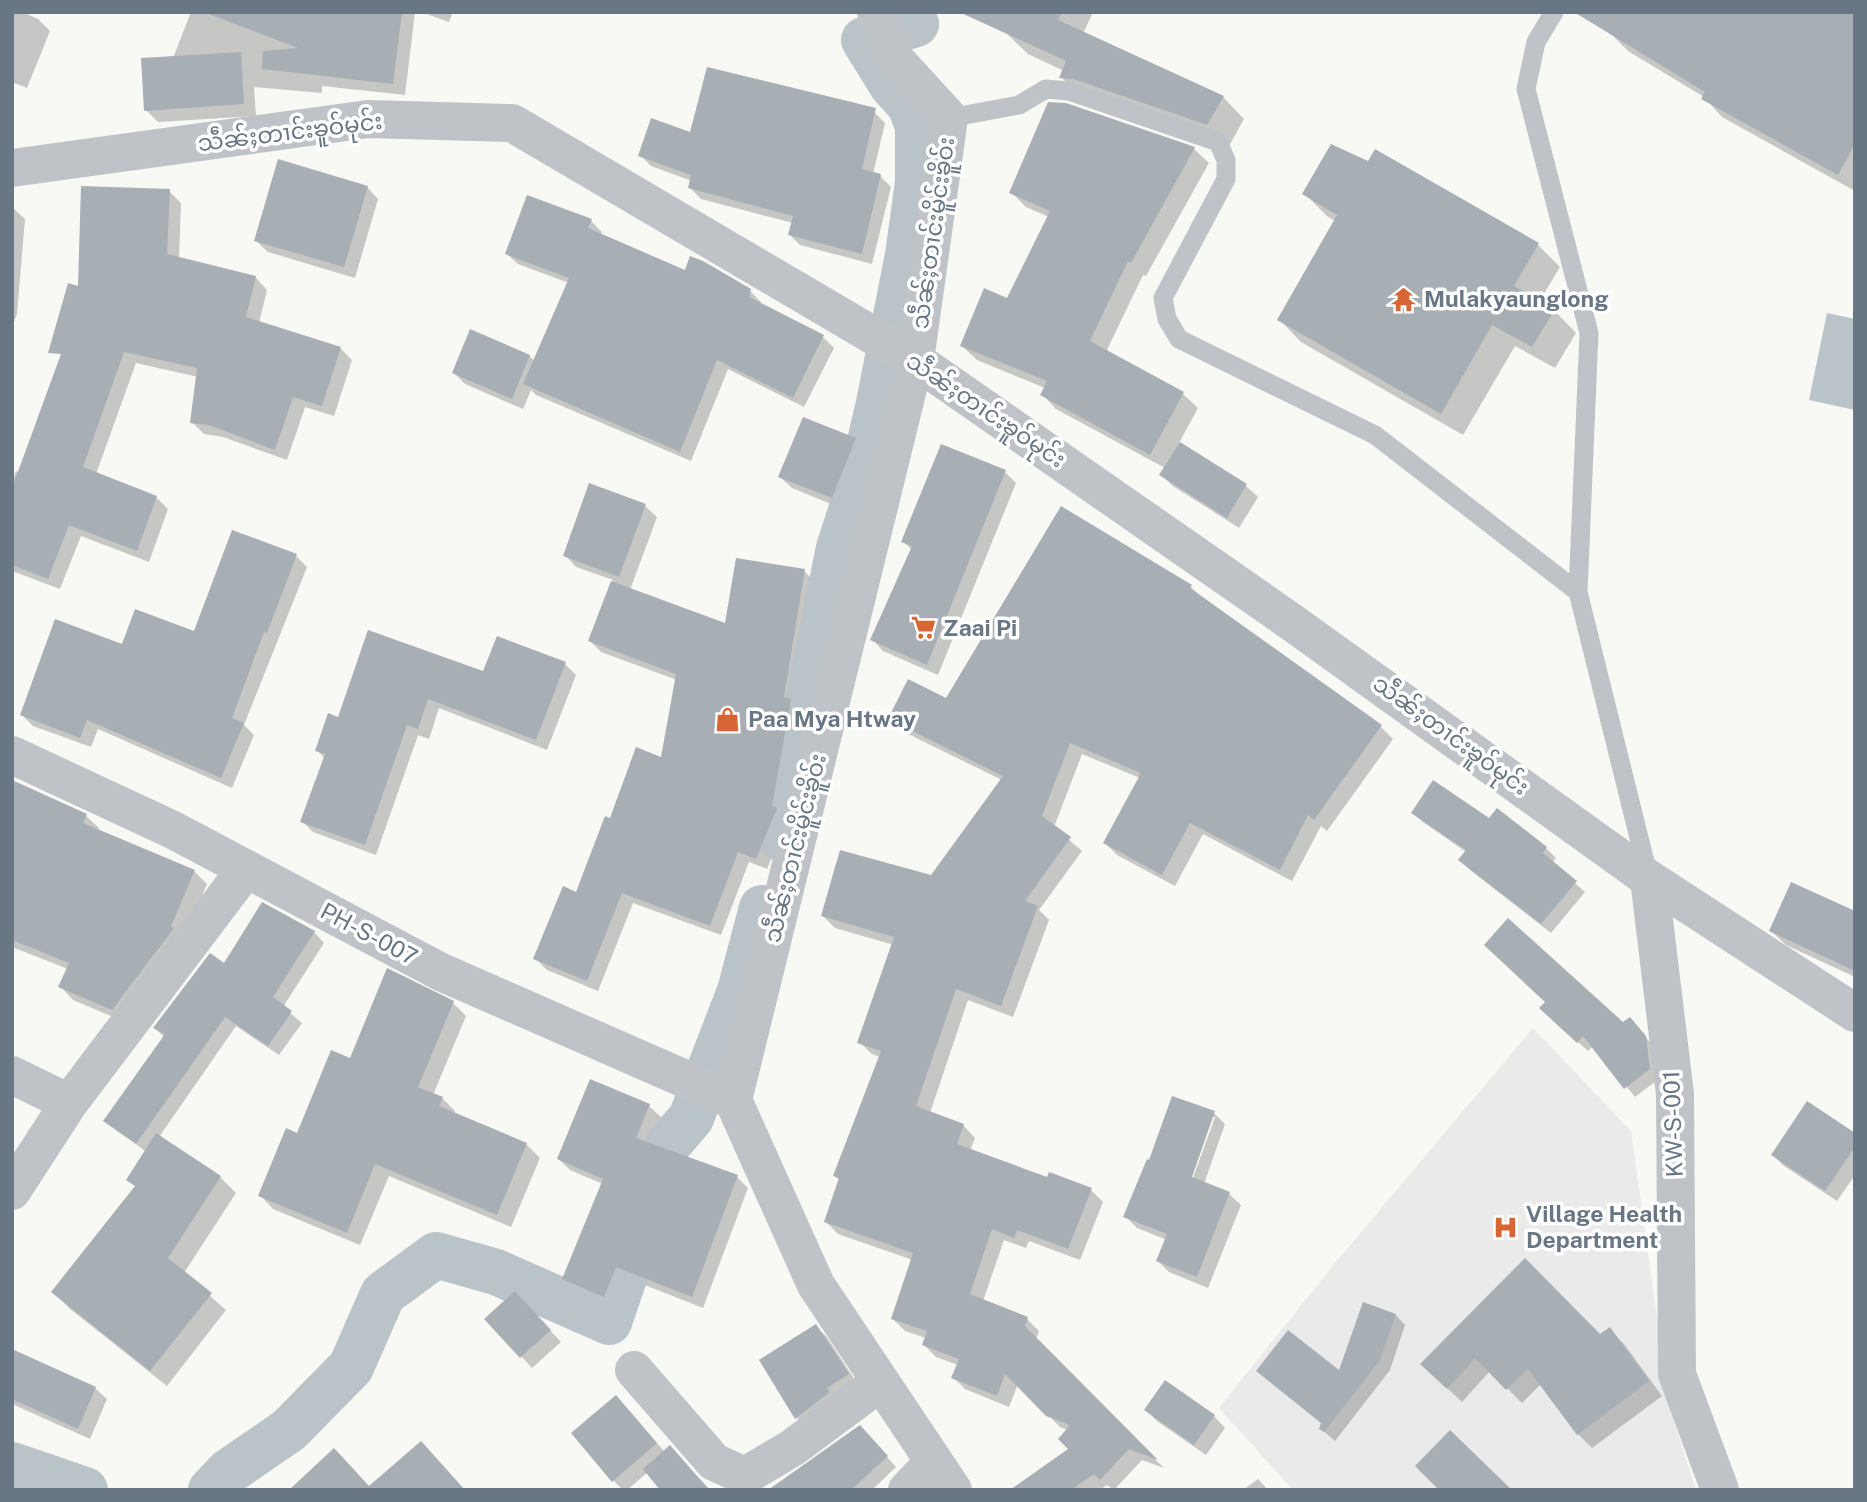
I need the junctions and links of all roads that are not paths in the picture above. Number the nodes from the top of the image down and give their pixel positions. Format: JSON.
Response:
{"nodes":[{"id":1,"x":876,"y":12,"type":"edge"},
{"id":2,"x":1554,"y":12,"type":"edge"},
{"id":3,"x":949,"y":118,"type":"junction"},
{"id":4,"x":12,"y":168,"type":"edge"},
{"id":5,"x":908,"y":356,"type":"junction"},
{"id":6,"x":1578,"y":592,"type":"junction"},
{"id":7,"x":12,"y":755,"type":"edge"},
{"id":8,"x":246,"y":869,"type":"junction"},
{"id":9,"x":1649,"y":878,"type":"junction"},
{"id":10,"x":1855,"y":1013,"type":"edge"},
{"id":11,"x":12,"y":1075,"type":"edge"},
{"id":12,"x":710,"y":1090,"type":"junction"},
{"id":13,"x":69,"y":1103,"type":"junction"},
{"id":14,"x":12,"y":1191,"type":"edge"},
{"id":15,"x":634,"y":1370,"type":"dead end"},
{"id":16,"x":881,"y":1382,"type":"junction"},
{"id":17,"x":943,"y":1476,"type":"edge"},
{"id":18,"x":907,"y":1490,"type":"edge"},
{"id":19,"x":1720,"y":1490,"type":"edge"}],
"edges":[{"from":1,"to":3,"type":"street","name":"သဵၼ်ႈတၢင်းမိူင်းၶိူဝ်း"},
{"from":2,"to":6,"type":"lane"},
{"from":3,"to":5,"type":"street","name":"သဵၼ်ႈတၢင်းမိူင်းၶိူဝ်း"},
{"from":3,"to":6,"type":"lane"},
{"from":4,"to":5,"type":"street","name":"သဵၼ်ႈတၢင်းၶူဝ်မုင်း"},
{"from":5,"to":9,"type":"street","name":"သဵၼ်ႈတၢင်းၶူဝ်မုင်း"},
{"from":5,"to":12,"type":"street","name":"သဵၼ်ႈတၢင်းမိူင်းၶိူဝ်း"},
{"from":6,"to":9,"type":"lane"},
{"from":7,"to":8,"type":"street","name":"PH-S-007"},
{"from":8,"to":12,"type":"street","name":"PH-S-007"},
{"from":8,"to":13,"type":"street"},
{"from":9,"to":10,"type":"street","name":"သဵၼ်ႈတၢင်းၶူဝ်မုင်း"},
{"from":9,"to":19,"type":"street","name":"KW-S-001"},
{"from":11,"to":13,"type":"street"},
{"from":12,"to":16,"type":"street"},
{"from":13,"to":14,"type":"street"},
{"from":15,"to":16,"type":"street"},
{"from":16,"to":17,"type":"street"},
{"from":17,"to":18,"type":"street"}]}
